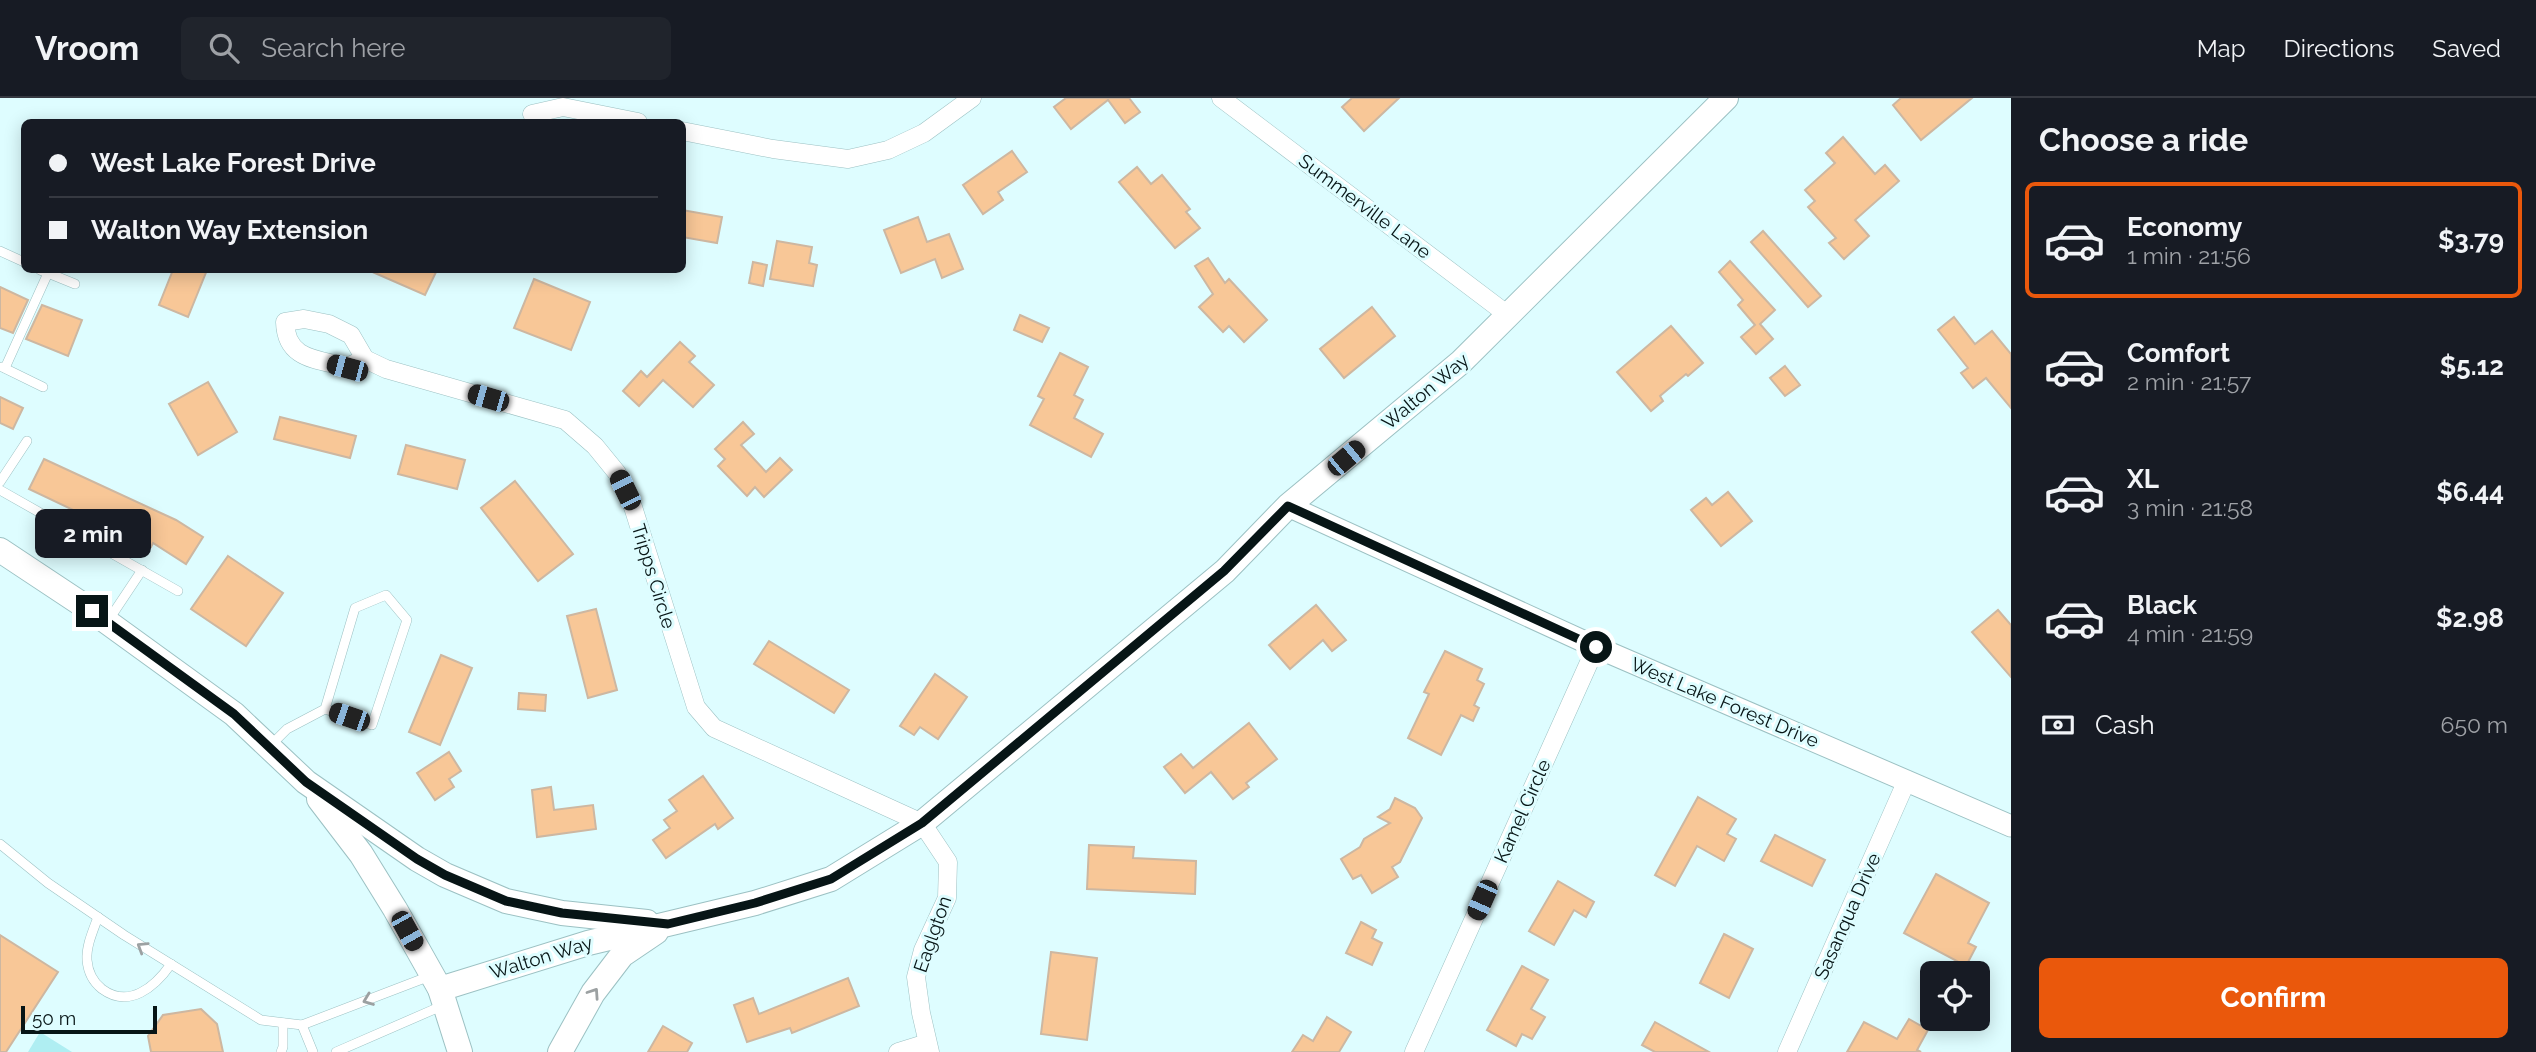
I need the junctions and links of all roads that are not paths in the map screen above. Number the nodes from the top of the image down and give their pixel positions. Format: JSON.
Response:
{"nodes":[{"id":1,"x":972,"y":98,"type":"edge"},
{"id":2,"x":1222,"y":98,"type":"edge"},
{"id":3,"x":1726,"y":98,"type":"edge"},
{"id":4,"x":532,"y":114,"type":"dead end"},
{"id":5,"x":623,"y":119,"type":"edge"},
{"id":6,"x":686,"y":132,"type":"edge"},
{"id":7,"x":0,"y":251,"type":"edge"},
{"id":8,"x":21,"y":261,"type":"edge"},
{"id":9,"x":43,"y":273,"type":"edge"},
{"id":10,"x":49,"y":273,"type":"edge"},
{"id":11,"x":75,"y":284,"type":"dead end"},
{"id":12,"x":1508,"y":315,"type":"junction"},
{"id":13,"x":365,"y":359,"type":"dead end"},
{"id":14,"x":2,"y":367,"type":"edge"},
{"id":15,"x":43,"y":387,"type":"dead end"},
{"id":16,"x":27,"y":441,"type":"dead end"},
{"id":17,"x":3,"y":471,"type":"edge"},
{"id":18,"x":0,"y":482,"type":"edge"},
{"id":19,"x":0,"y":490,"type":"edge"},
{"id":20,"x":1288,"y":506,"type":"junction"},
{"id":21,"x":0,"y":550,"type":"edge"},
{"id":22,"x":142,"y":570,"type":"junction"},
{"id":23,"x":178,"y":591,"type":"dead end"},
{"id":24,"x":107,"y":622,"type":"junction"},
{"id":25,"x":1596,"y":647,"type":"junction"},
{"id":26,"x":325,"y":709,"type":"junction"},
{"id":27,"x":268,"y":747,"type":"junction"},
{"id":28,"x":1907,"y":780,"type":"junction"},
{"id":29,"x":306,"y":782,"type":"junction"},
{"id":30,"x":922,"y":823,"type":"junction"},
{"id":31,"x":2011,"y":826,"type":"edge"},
{"id":32,"x":0,"y":844,"type":"edge"},
{"id":33,"x":98,"y":918,"type":"junction"},
{"id":34,"x":668,"y":924,"type":"junction"},
{"id":35,"x":171,"y":964,"type":"junction"},
{"id":36,"x":439,"y":990,"type":"junction"},
{"id":37,"x":283,"y":1023,"type":"junction"},
{"id":38,"x":302,"y":1025,"type":"junction"},
{"id":39,"x":928,"y":1048,"type":"edge"},
{"id":40,"x":281,"y":1052,"type":"edge"},
{"id":41,"x":313,"y":1052,"type":"edge"},
{"id":42,"x":336,"y":1052,"type":"edge"},
{"id":43,"x":460,"y":1052,"type":"edge"},
{"id":44,"x":560,"y":1052,"type":"edge"},
{"id":45,"x":898,"y":1052,"type":"edge"},
{"id":46,"x":1414,"y":1052,"type":"edge"},
{"id":47,"x":1787,"y":1052,"type":"edge"}],
"edges":[{"from":1,"to":6,"type":"street"},
{"from":2,"to":12,"type":"street","name":"Summerville Lane"},
{"from":3,"to":12,"type":"main road","name":"Walton Way"},
{"from":4,"to":5,"type":"street"},
{"from":7,"to":8,"type":"lane"},
{"from":9,"to":14,"type":"lane"},
{"from":10,"to":11,"type":"lane"},
{"from":12,"to":20,"type":"main road","name":"Walton Way"},
{"from":13,"to":30,"type":"street","name":"Tripps Circle"},
{"from":14,"to":15,"type":"lane"},
{"from":16,"to":17,"type":"lane"},
{"from":17,"to":18,"type":"lane"},
{"from":19,"to":22,"type":"lane"},
{"from":20,"to":25,"type":"street","name":"West Lake Forest Drive"},
{"from":20,"to":30,"type":"main road","name":"Walton Way"},
{"from":21,"to":24,"type":"main road"},
{"from":22,"to":23,"type":"lane"},
{"from":22,"to":24,"type":"lane"},
{"from":24,"to":27,"type":"main road"},
{"from":25,"to":28,"type":"street","name":"West Lake Forest Drive"},
{"from":25,"to":46,"type":"street","name":"Kamel Circle"},
{"from":26,"to":26,"type":"lane"},
{"from":26,"to":27,"type":"lane"},
{"from":27,"to":29,"type":"main road"},
{"from":28,"to":31,"type":"street","name":"West Lake Forest Drive"},
{"from":28,"to":47,"type":"street","name":"Sasanqua Drive"},
{"from":29,"to":34,"type":"main road"},
{"from":29,"to":36,"type":"main road"},
{"from":30,"to":34,"type":"main road","name":"Walton Way"},
{"from":30,"to":39,"type":"street","name":"Eaglgton"},
{"from":32,"to":33,"type":"lane"},
{"from":35,"to":33,"type":"lane","one_way":true},
{"from":33,"to":35,"type":"lane"},
{"from":34,"to":36,"type":"main road","name":"Walton Way"},
{"from":44,"to":34,"type":"main road","one_way":true},
{"from":35,"to":37,"type":"lane"},
{"from":36,"to":38,"type":"lane","one_way":true},
{"from":36,"to":42,"type":"lane"},
{"from":36,"to":43,"type":"main road"},
{"from":37,"to":38,"type":"lane"},
{"from":37,"to":40,"type":"lane"},
{"from":38,"to":41,"type":"lane"},
{"from":39,"to":45,"type":"street"}]}
